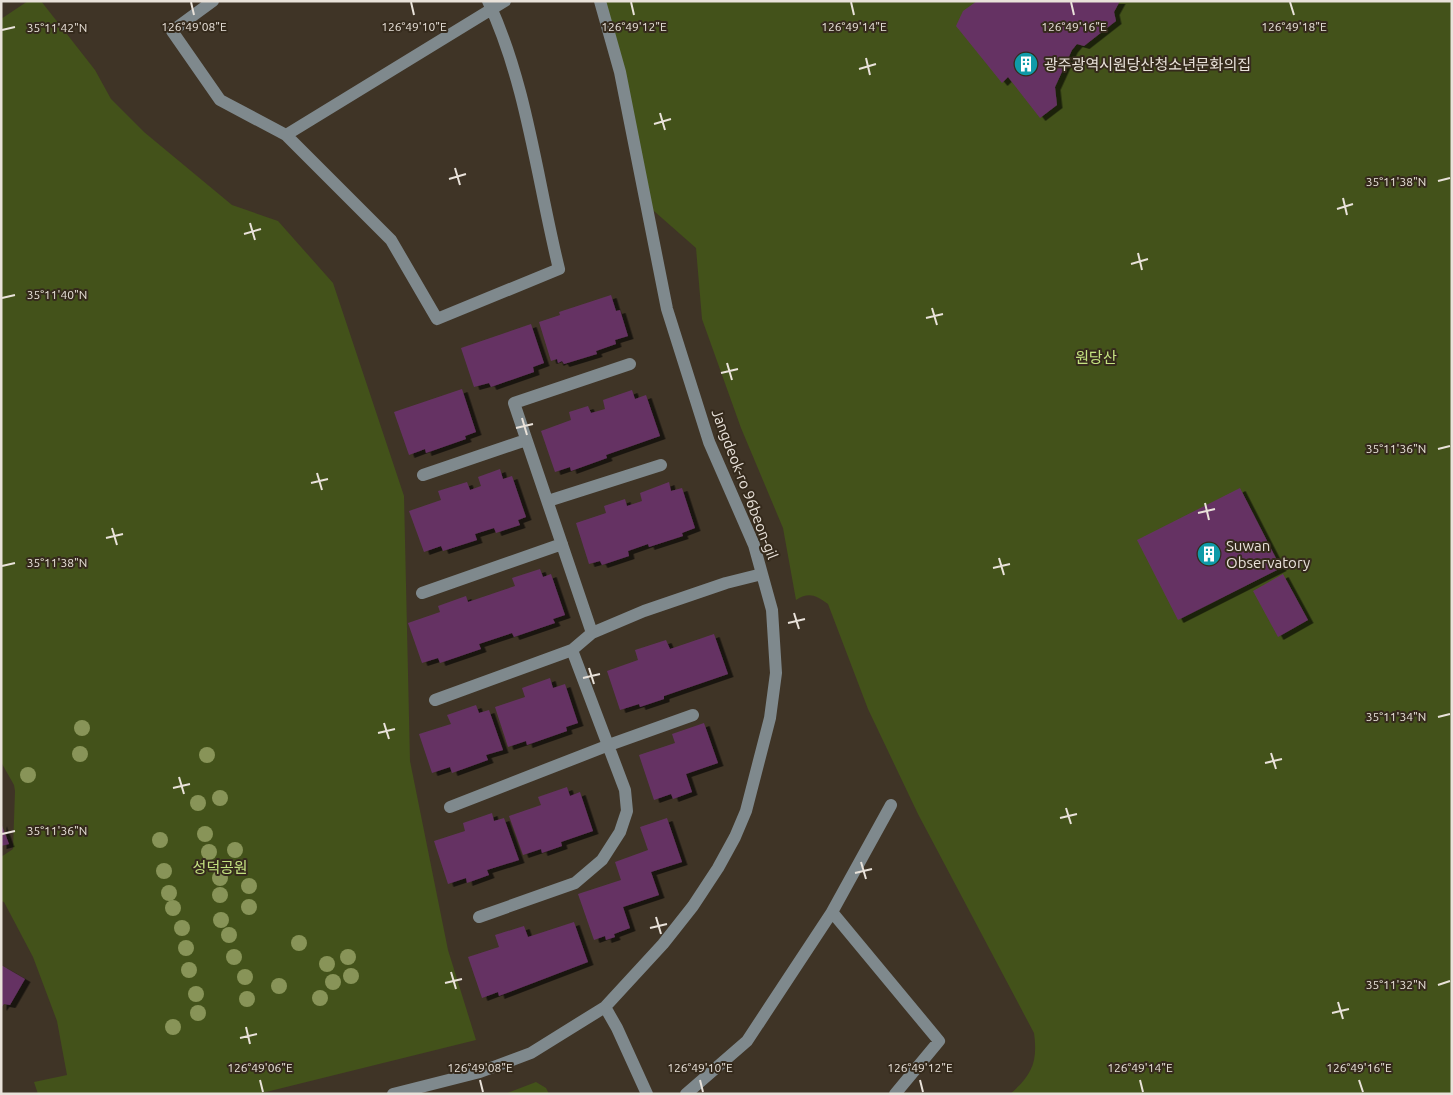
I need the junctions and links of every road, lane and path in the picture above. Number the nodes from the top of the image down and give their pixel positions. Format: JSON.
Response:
{"nodes":[{"id":1,"x":213,"y":1,"type":"edge"},
{"id":2,"x":505,"y":1,"type":"edge"},
{"id":3,"x":600,"y":1,"type":"edge"},
{"id":4,"x":489,"y":5,"type":"edge"},
{"id":5,"x":286,"y":135,"type":"junction"},
{"id":6,"x":630,"y":364,"type":"dead end"},
{"id":7,"x":526,"y":440,"type":"junction"},
{"id":8,"x":660,"y":465,"type":"dead end"},
{"id":9,"x":423,"y":475,"type":"dead end"},
{"id":10,"x":548,"y":501,"type":"junction"},
{"id":11,"x":562,"y":544,"type":"junction"},
{"id":12,"x":762,"y":574,"type":"junction"},
{"id":13,"x":422,"y":593,"type":"dead end"},
{"id":14,"x":592,"y":633,"type":"junction"},
{"id":15,"x":572,"y":650,"type":"junction"},
{"id":16,"x":435,"y":700,"type":"dead end"},
{"id":17,"x":693,"y":715,"type":"dead end"},
{"id":18,"x":609,"y":745,"type":"junction"},
{"id":19,"x":891,"y":805,"type":"dead end"},
{"id":20,"x":450,"y":807,"type":"dead end"},
{"id":21,"x":832,"y":912,"type":"junction"},
{"id":22,"x":479,"y":917,"type":"dead end"},
{"id":23,"x":605,"y":1007,"type":"junction"},
{"id":24,"x":393,"y":1094,"type":"edge"},
{"id":25,"x":646,"y":1094,"type":"edge"},
{"id":26,"x":686,"y":1094,"type":"edge"},
{"id":27,"x":894,"y":1094,"type":"edge"}],
"edges":[{"from":1,"to":5,"type":"street"},
{"from":2,"to":4,"type":"street"},
{"from":3,"to":12,"type":"street","name":"Jangdeok-ro 96beon-gil"},
{"from":4,"to":5,"type":"street"},
{"from":4,"to":5,"type":"street"},
{"from":6,"to":7,"type":"street"},
{"from":7,"to":9,"type":"street"},
{"from":7,"to":10,"type":"street"},
{"from":8,"to":10,"type":"street"},
{"from":10,"to":11,"type":"street"},
{"from":11,"to":13,"type":"street"},
{"from":11,"to":14,"type":"street"},
{"from":12,"to":14,"type":"street"},
{"from":12,"to":23,"type":"street","name":"Jangdeok-ro 96beon-gil"},
{"from":14,"to":15,"type":"street"},
{"from":15,"to":16,"type":"street"},
{"from":15,"to":18,"type":"street"},
{"from":17,"to":18,"type":"street"},
{"from":18,"to":20,"type":"street"},
{"from":18,"to":22,"type":"street"},
{"from":19,"to":21,"type":"street"},
{"from":21,"to":26,"type":"street"},
{"from":21,"to":27,"type":"street"},
{"from":23,"to":24,"type":"street","name":"Jangdeok-ro 96beon-gil"},
{"from":23,"to":25,"type":"street"}]}
